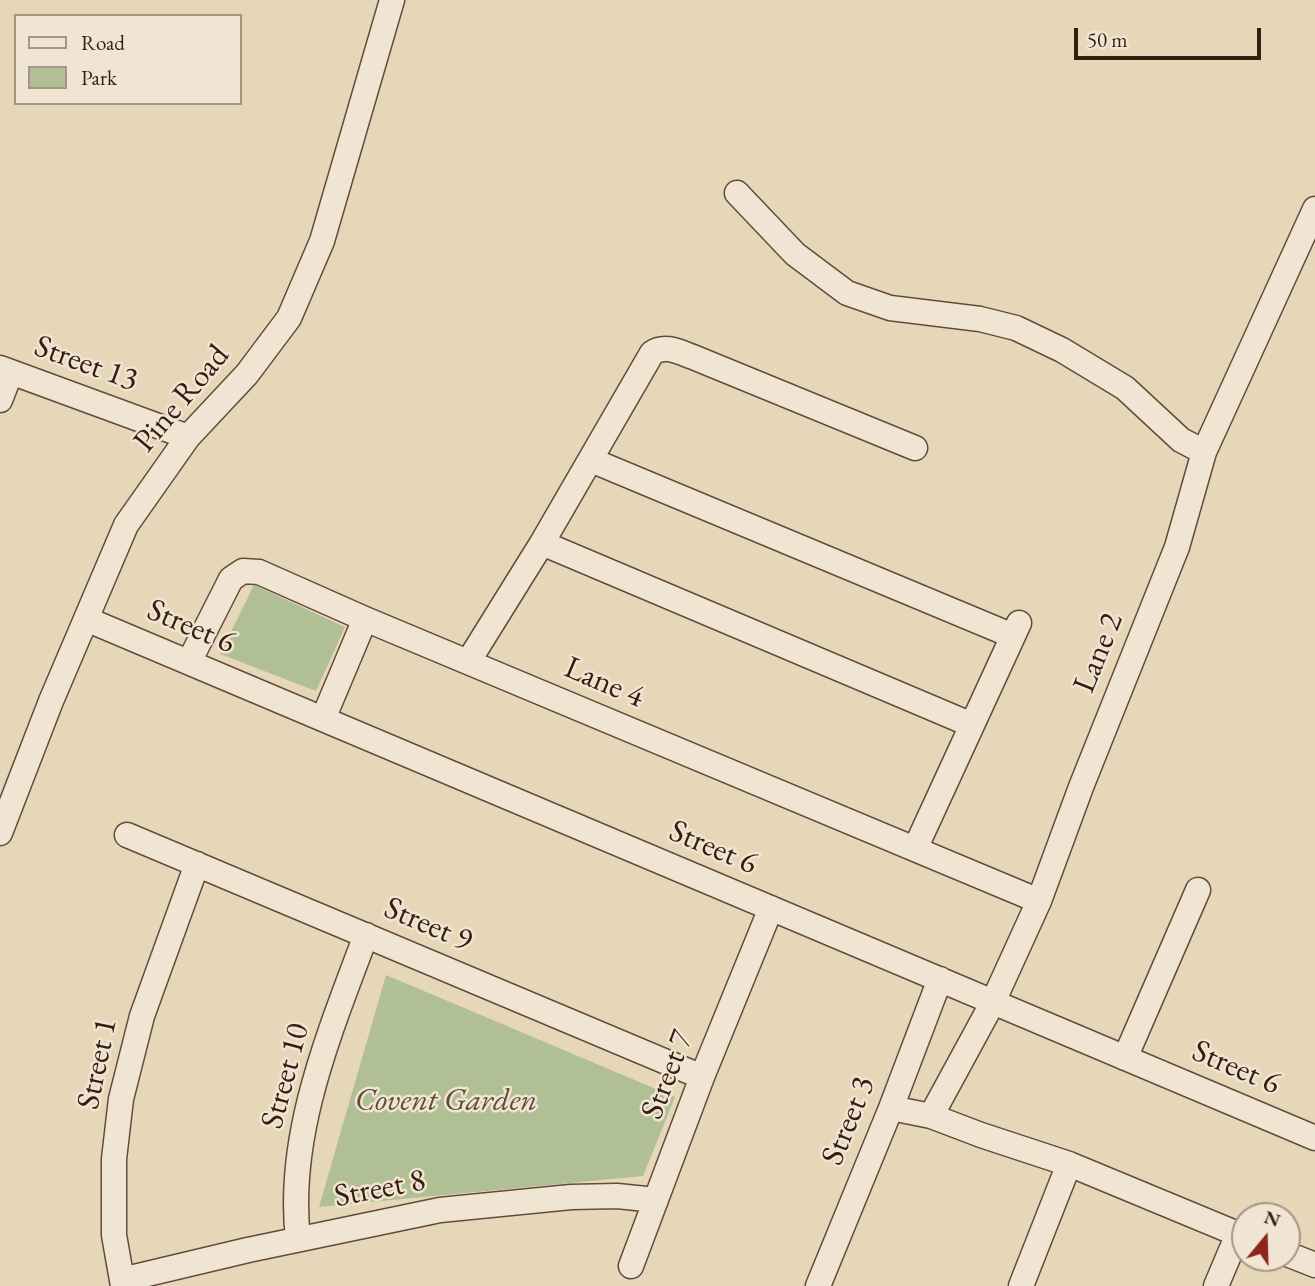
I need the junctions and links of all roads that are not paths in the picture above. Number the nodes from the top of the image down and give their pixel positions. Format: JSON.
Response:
{"nodes":[{"id":1,"x":392,"y":0,"type":"edge"},
{"id":2,"x":737,"y":193,"type":"dead end"},
{"id":3,"x":1315,"y":209,"type":"edge"},
{"id":4,"x":5,"y":370,"type":"edge"},
{"id":5,"x":0,"y":400,"type":"edge"},
{"id":6,"x":188,"y":437,"type":"junction"},
{"id":7,"x":915,"y":448,"type":"dead end"},
{"id":8,"x":1204,"y":452,"type":"junction"},
{"id":9,"x":591,"y":460,"type":"junction"},
{"id":10,"x":542,"y":543,"type":"junction"},
{"id":11,"x":86,"y":619,"type":"junction"},
{"id":12,"x":365,"y":619,"type":"junction"},
{"id":13,"x":189,"y":662,"type":"junction"},
{"id":14,"x":469,"y":662,"type":"junction"},
{"id":15,"x":323,"y":719,"type":"junction"},
{"id":16,"x":972,"y":725,"type":"junction"},
{"id":17,"x":0,"y":833,"type":"edge"},
{"id":18,"x":127,"y":835,"type":"dead end"},
{"id":19,"x":915,"y":849,"type":"junction"},
{"id":20,"x":197,"y":864,"type":"junction"},
{"id":21,"x":1198,"y":890,"type":"dead end"},
{"id":22,"x":1039,"y":901,"type":"junction"},
{"id":23,"x":771,"y":908,"type":"junction"},
{"id":24,"x":366,"y":935,"type":"junction"},
{"id":25,"x":940,"y":979,"type":"junction"},
{"id":26,"x":993,"y":1002,"type":"junction"},
{"id":27,"x":1125,"y":1058,"type":"junction"},
{"id":28,"x":702,"y":1077,"type":"junction"},
{"id":29,"x":891,"y":1108,"type":"junction"},
{"id":30,"x":931,"y":1116,"type":"junction"},
{"id":31,"x":1315,"y":1138,"type":"edge"},
{"id":32,"x":1069,"y":1164,"type":"junction"},
{"id":33,"x":656,"y":1200,"type":"junction"},
{"id":34,"x":1231,"y":1230,"type":"edge"},
{"id":35,"x":298,"y":1239,"type":"junction"},
{"id":36,"x":1231,"y":1257,"type":"edge"},
{"id":37,"x":631,"y":1266,"type":"dead end"},
{"id":38,"x":122,"y":1283,"type":"edge"},
{"id":39,"x":818,"y":1286,"type":"edge"},
{"id":40,"x":1021,"y":1286,"type":"edge"},
{"id":41,"x":1216,"y":1286,"type":"edge"}],
"edges":[{"from":1,"to":6,"type":"street","name":"Pine Road"},
{"from":2,"to":8,"type":"street"},
{"from":3,"to":8,"type":"street","name":"Lane 2"},
{"from":4,"to":5,"type":"street"},
{"from":4,"to":6,"type":"street","name":"Street 13"},
{"from":6,"to":11,"type":"street","name":"Pine Road"},
{"from":7,"to":9,"type":"street"},
{"from":8,"to":22,"type":"street","name":"Lane 2"},
{"from":9,"to":10,"type":"street"},
{"from":9,"to":16,"type":"street"},
{"from":10,"to":14,"type":"street"},
{"from":10,"to":16,"type":"street"},
{"from":11,"to":13,"type":"street","name":"Street 6"},
{"from":11,"to":17,"type":"street","name":"Pine Road"},
{"from":12,"to":13,"type":"street","name":"Lane 4"},
{"from":12,"to":14,"type":"street","name":"Lane 4"},
{"from":12,"to":15,"type":"street"},
{"from":13,"to":15,"type":"street","name":"Street 6"},
{"from":14,"to":19,"type":"street","name":"Lane 4"},
{"from":15,"to":23,"type":"street","name":"Street 6"},
{"from":16,"to":19,"type":"street"},
{"from":18,"to":20,"type":"street","name":"Street 9"},
{"from":19,"to":22,"type":"street","name":"Lane 4"},
{"from":20,"to":24,"type":"street","name":"Street 9"},
{"from":20,"to":38,"type":"street","name":"Street 1"},
{"from":21,"to":27,"type":"street"},
{"from":22,"to":26,"type":"street","name":"Lane 2"},
{"from":23,"to":25,"type":"street","name":"Street 6"},
{"from":23,"to":28,"type":"street","name":"Street 7"},
{"from":24,"to":28,"type":"street","name":"Street 9"},
{"from":24,"to":35,"type":"street","name":"Street 10"},
{"from":25,"to":26,"type":"street","name":"Street 6"},
{"from":25,"to":29,"type":"street","name":"Street 3"},
{"from":26,"to":27,"type":"street","name":"Street 6"},
{"from":26,"to":30,"type":"street","name":"Lane 2"},
{"from":27,"to":31,"type":"street","name":"Street 6"},
{"from":28,"to":33,"type":"street","name":"Street 7"},
{"from":29,"to":30,"type":"street"},
{"from":29,"to":39,"type":"street","name":"Street 3"},
{"from":30,"to":32,"type":"street"},
{"from":32,"to":34,"type":"street"},
{"from":32,"to":40,"type":"street"},
{"from":33,"to":35,"type":"street","name":"Street 8"},
{"from":33,"to":37,"type":"street","name":"Street 7"},
{"from":35,"to":38,"type":"street","name":"Street 8"},
{"from":36,"to":41,"type":"street"}]}
